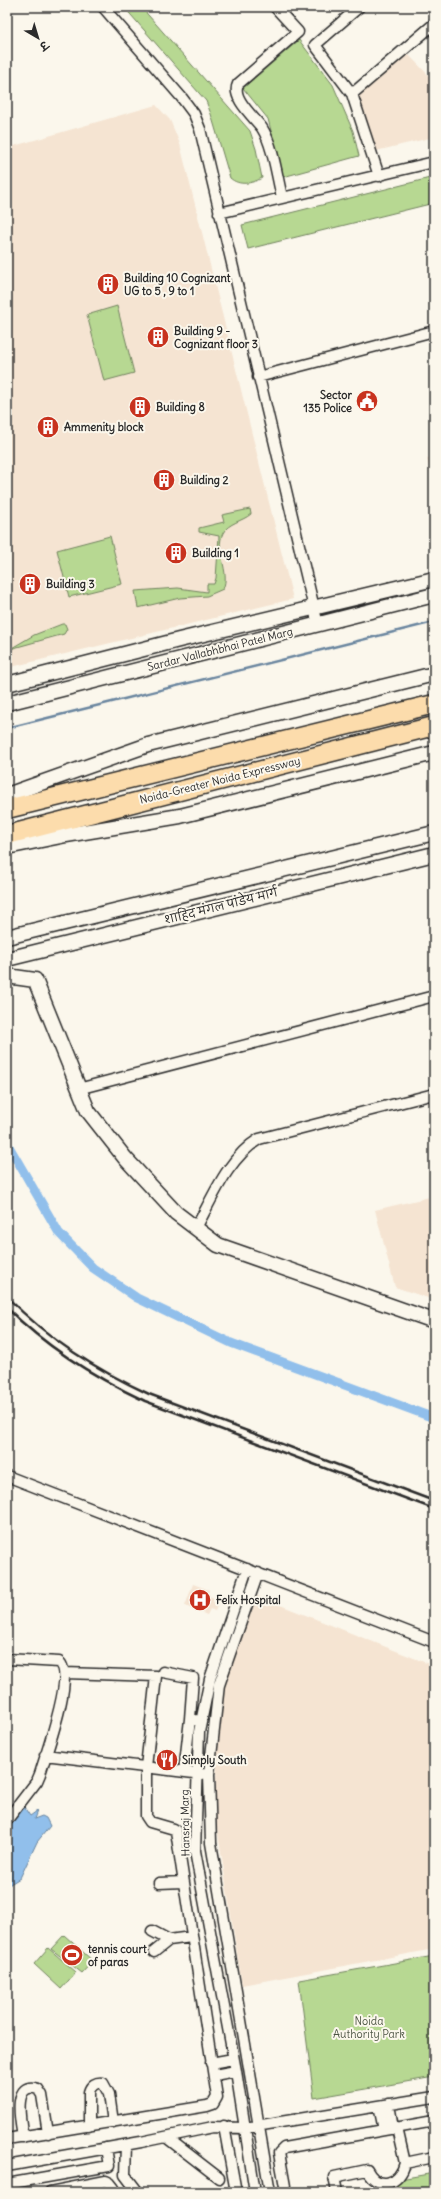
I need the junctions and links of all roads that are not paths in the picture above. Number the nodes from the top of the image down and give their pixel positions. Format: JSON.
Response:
{"nodes":[{"id":1,"x":103,"y":7,"type":"edge"},
{"id":2,"x":275,"y":7,"type":"edge"},
{"id":3,"x":359,"y":7,"type":"edge"},
{"id":4,"x":434,"y":24,"type":"edge"},
{"id":5,"x":352,"y":94,"type":"junction"},
{"id":6,"x":434,"y":162,"type":"edge"},
{"id":7,"x":379,"y":176,"type":"junction"},
{"id":8,"x":282,"y":197,"type":"junction"},
{"id":9,"x":219,"y":213,"type":"junction"},
{"id":10,"x":434,"y":331,"type":"edge"},
{"id":11,"x":258,"y":377,"type":"junction"},
{"id":12,"x":434,"y":579,"type":"edge"},
{"id":13,"x":434,"y":595,"type":"edge"},
{"id":14,"x":314,"y":609,"type":"junction"},
{"id":15,"x":318,"y":625,"type":"junction"},
{"id":16,"x":434,"y":674,"type":"edge"},
{"id":17,"x":7,"y":684,"type":"edge"},
{"id":18,"x":7,"y":703,"type":"edge"},
{"id":19,"x":434,"y":704,"type":"edge"},
{"id":20,"x":434,"y":726,"type":"edge"},
{"id":21,"x":434,"y":753,"type":"edge"},
{"id":22,"x":7,"y":795,"type":"edge"},
{"id":23,"x":7,"y":809,"type":"edge"},
{"id":24,"x":434,"y":833,"type":"edge"},
{"id":25,"x":7,"y":835,"type":"edge"},
{"id":26,"x":7,"y":847,"type":"edge"},
{"id":27,"x":434,"y":854,"type":"edge"},
{"id":28,"x":114,"y":911,"type":"junction"},
{"id":29,"x":117,"y":932,"type":"junction"},
{"id":30,"x":7,"y":936,"type":"edge"},
{"id":31,"x":7,"y":959,"type":"edge"},
{"id":32,"x":7,"y":976,"type":"edge"},
{"id":33,"x":434,"y":996,"type":"edge"},
{"id":34,"x":78,"y":1089,"type":"junction"},
{"id":35,"x":434,"y":1094,"type":"edge"},
{"id":36,"x":196,"y":1228,"type":"junction"},
{"id":37,"x":434,"y":1321,"type":"edge"},
{"id":38,"x":7,"y":1476,"type":"edge"},
{"id":39,"x":247,"y":1569,"type":"junction"},
{"id":40,"x":258,"y":1573,"type":"junction"},
{"id":41,"x":434,"y":1642,"type":"edge"},
{"id":42,"x":7,"y":1659,"type":"edge"},
{"id":43,"x":163,"y":1672,"type":"dead end"},
{"id":44,"x":65,"y":1673,"type":"junction"},
{"id":45,"x":190,"y":1719,"type":"junction"},
{"id":46,"x":201,"y":1720,"type":"junction"},
{"id":47,"x":45,"y":1755,"type":"junction"},
{"id":48,"x":146,"y":1767,"type":"junction"},
{"id":49,"x":184,"y":1772,"type":"junction"},
{"id":50,"x":196,"y":1774,"type":"junction"},
{"id":51,"x":208,"y":1774,"type":"junction"},
{"id":52,"x":7,"y":1820,"type":"edge"},
{"id":53,"x":183,"y":1882,"type":"junction"},
{"id":54,"x":159,"y":1884,"type":"dead end"},
{"id":55,"x":152,"y":1931,"type":"dead end"},
{"id":56,"x":191,"y":1937,"type":"junction"},
{"id":57,"x":169,"y":1940,"type":"junction"},
{"id":58,"x":154,"y":1952,"type":"dead end"},
{"id":59,"x":233,"y":2059,"type":"junction"},
{"id":60,"x":211,"y":2063,"type":"junction"},
{"id":61,"x":236,"y":2071,"type":"junction"},
{"id":62,"x":214,"y":2075,"type":"junction"},
{"id":63,"x":434,"y":2097,"type":"edge"},
{"id":64,"x":384,"y":2105,"type":"junction"},
{"id":65,"x":434,"y":2121,"type":"edge"},
{"id":66,"x":113,"y":2122,"type":"junction"},
{"id":67,"x":88,"y":2126,"type":"junction"},
{"id":68,"x":224,"y":2126,"type":"junction"},
{"id":69,"x":258,"y":2126,"type":"junction"},
{"id":70,"x":244,"y":2128,"type":"junction"},
{"id":71,"x":391,"y":2129,"type":"junction"},
{"id":72,"x":48,"y":2133,"type":"junction"},
{"id":73,"x":166,"y":2136,"type":"junction"},
{"id":74,"x":23,"y":2137,"type":"junction"},
{"id":75,"x":7,"y":2139,"type":"edge"},
{"id":76,"x":126,"y":2145,"type":"junction"},
{"id":77,"x":106,"y":2148,"type":"junction"},
{"id":78,"x":434,"y":2157,"type":"edge"},
{"id":79,"x":405,"y":2163,"type":"junction"},
{"id":80,"x":7,"y":2166,"type":"edge"},
{"id":81,"x":219,"y":2178,"type":"dead end"},
{"id":82,"x":7,"y":2184,"type":"edge"},
{"id":83,"x":114,"y":2188,"type":"dead end"},
{"id":84,"x":50,"y":2192,"type":"edge"},
{"id":85,"x":138,"y":2192,"type":"edge"},
{"id":86,"x":236,"y":2192,"type":"edge"},
{"id":87,"x":254,"y":2192,"type":"edge"},
{"id":88,"x":270,"y":2192,"type":"edge"},
{"id":89,"x":286,"y":2192,"type":"edge"},
{"id":90,"x":337,"y":2192,"type":"edge"}],
"edges":[{"from":1,"to":9,"type":"street"},
{"from":2,"to":8,"type":"street"},
{"from":3,"to":5,"type":"street"},
{"from":4,"to":5,"type":"street"},
{"from":5,"to":7,"type":"street"},
{"from":6,"to":7,"type":"street"},
{"from":7,"to":8,"type":"street"},
{"from":8,"to":9,"type":"street"},
{"from":9,"to":11,"type":"street"},
{"from":10,"to":11,"type":"street"},
{"from":11,"to":14,"type":"street"},
{"from":12,"to":14,"type":"street","name":"Sardar Vallabhbhai Patel Marg"},
{"from":13,"to":15,"type":"street","name":"Sardar Vallabhbhai Patel Marg"},
{"from":14,"to":15,"type":"street"},
{"from":14,"to":17,"type":"street","name":"Sardar Vallabhbhai Patel Marg"},
{"from":15,"to":18,"type":"street","name":"Sardar Vallabhbhai Patel Marg"},
{"from":16,"to":22,"type":"street"},
{"from":19,"to":23,"type":"highway","name":"Noida-Greater Noida Expressway"},
{"from":20,"to":25,"type":"highway","name":"Noida-Greater Noida Expressway"},
{"from":21,"to":26,"type":"street"},
{"from":24,"to":28,"type":"street"},
{"from":27,"to":29,"type":"street","name":"शाहिद मंगल पांडेय मार्ग"},
{"from":28,"to":29,"type":"street"},
{"from":28,"to":30,"type":"street"},
{"from":29,"to":31,"type":"street","name":"शाहिद मंगल पांडेय मार्ग"},
{"from":32,"to":34,"type":"street"},
{"from":33,"to":34,"type":"street"},
{"from":34,"to":36,"type":"street"},
{"from":35,"to":36,"type":"street"},
{"from":36,"to":37,"type":"street"},
{"from":38,"to":39,"type":"street"},
{"from":39,"to":40,"type":"street"},
{"from":39,"to":46,"type":"street","name":"Hansraj Marg"},
{"from":40,"to":41,"type":"street"},
{"from":40,"to":51,"type":"street"},
{"from":42,"to":44,"type":"street"},
{"from":43,"to":45,"type":"street"},
{"from":44,"to":47,"type":"street"},
{"from":44,"to":48,"type":"street"},
{"from":45,"to":46,"type":"street"},
{"from":45,"to":49,"type":"street"},
{"from":46,"to":50,"type":"street","name":"Hansraj Marg"},
{"from":47,"to":48,"type":"street"},
{"from":47,"to":52,"type":"street"},
{"from":48,"to":49,"type":"street"},
{"from":48,"to":53,"type":"street"},
{"from":49,"to":50,"type":"street"},
{"from":50,"to":51,"type":"street"},
{"from":50,"to":59,"type":"street","name":"Hansraj Marg"},
{"from":51,"to":69,"type":"street"},
{"from":53,"to":54,"type":"street"},
{"from":53,"to":56,"type":"street"},
{"from":55,"to":57,"type":"street"},
{"from":56,"to":57,"type":"street"},
{"from":56,"to":60,"type":"street"},
{"from":57,"to":58,"type":"street"},
{"from":59,"to":60,"type":"street"},
{"from":59,"to":61,"type":"street","name":"Hansraj Marg"},
{"from":60,"to":62,"type":"street"},
{"from":61,"to":62,"type":"street"},
{"from":61,"to":70,"type":"street","name":"Hansraj Marg"},
{"from":62,"to":66,"type":"street"},
{"from":63,"to":64,"type":"street"},
{"from":64,"to":69,"type":"street"},
{"from":64,"to":71,"type":"street"},
{"from":65,"to":71,"type":"street"},
{"from":66,"to":67,"type":"street"},
{"from":66,"to":67,"type":"street"},
{"from":67,"to":72,"type":"street"},
{"from":68,"to":70,"type":"street"},
{"from":68,"to":73,"type":"street"},
{"from":68,"to":86,"type":"street"},
{"from":69,"to":70,"type":"street"},
{"from":69,"to":88,"type":"street"},
{"from":70,"to":87,"type":"street","name":"Hansraj Marg"},
{"from":71,"to":79,"type":"street"},
{"from":71,"to":89,"type":"street"},
{"from":72,"to":74,"type":"street"},
{"from":72,"to":74,"type":"street"},
{"from":73,"to":76,"type":"street"},
{"from":73,"to":81,"type":"street"},
{"from":74,"to":75,"type":"street"},
{"from":76,"to":77,"type":"street"},
{"from":76,"to":85,"type":"street"},
{"from":77,"to":80,"type":"street"},
{"from":77,"to":82,"type":"street"},
{"from":78,"to":79,"type":"street"},
{"from":79,"to":90,"type":"street"},
{"from":83,"to":84,"type":"street"}]}
